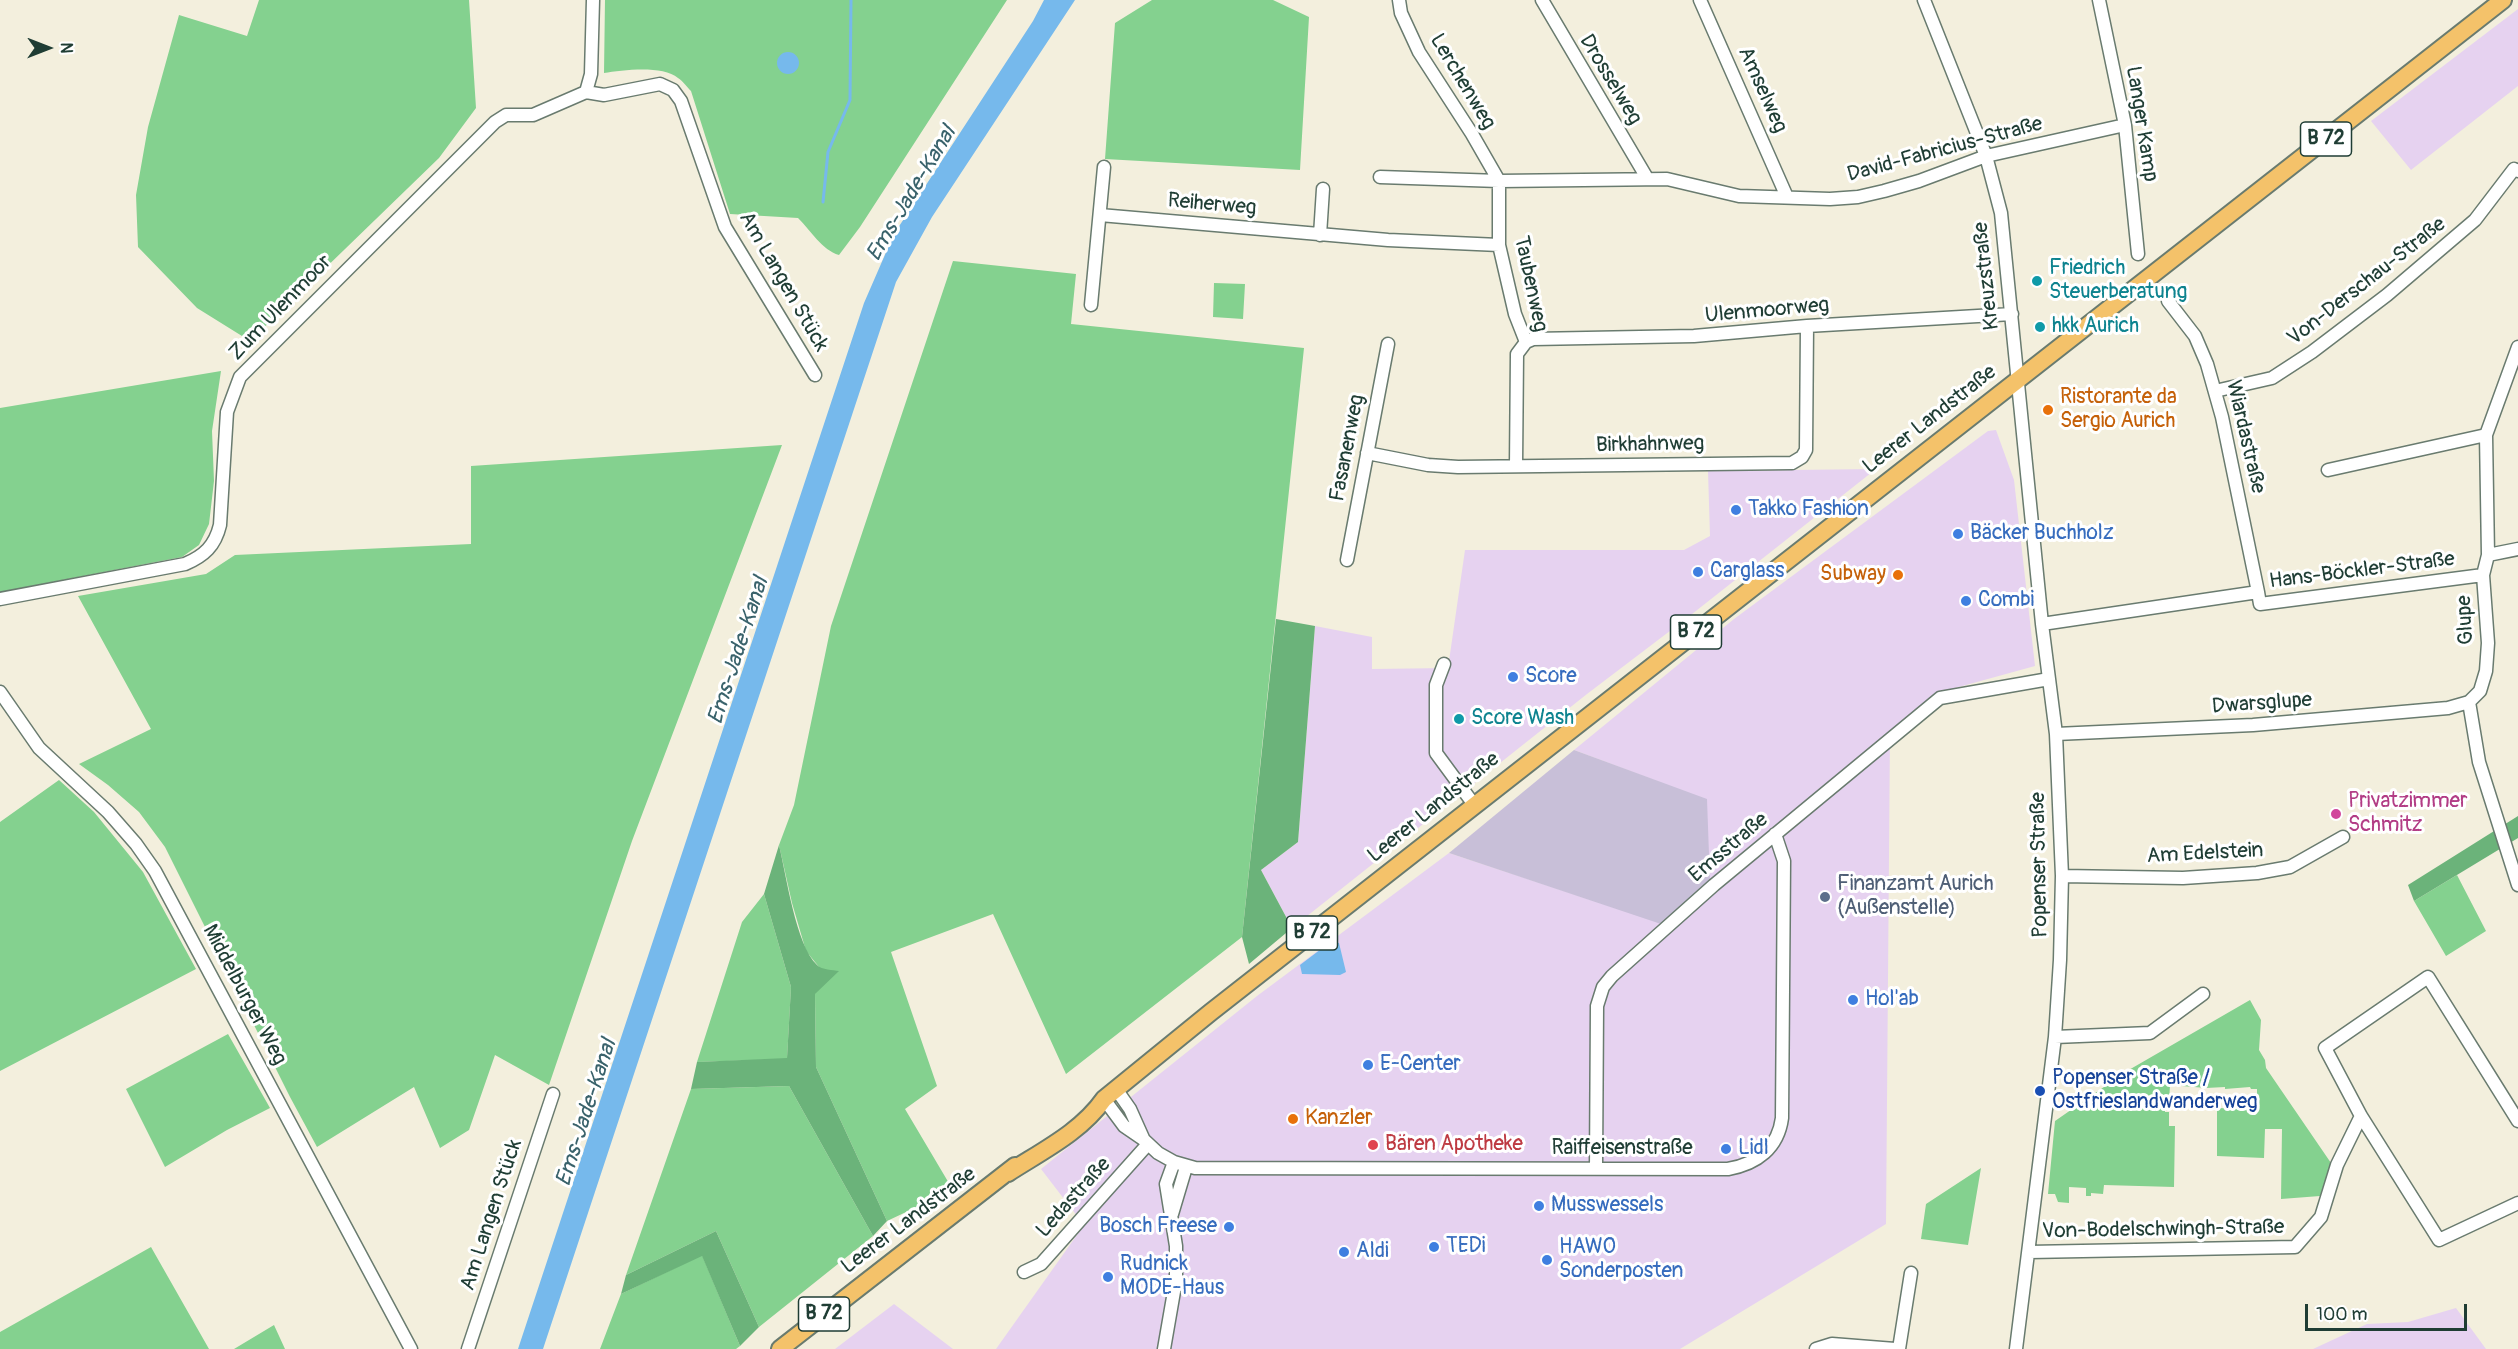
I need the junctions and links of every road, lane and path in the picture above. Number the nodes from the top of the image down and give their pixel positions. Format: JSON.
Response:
{"nodes":[{"id":1,"x":593,"y":0,"type":"edge"},
{"id":2,"x":1399,"y":0,"type":"edge"},
{"id":3,"x":1542,"y":0,"type":"edge"},
{"id":4,"x":1700,"y":0,"type":"edge"},
{"id":5,"x":1924,"y":0,"type":"edge"},
{"id":6,"x":2099,"y":0,"type":"edge"},
{"id":7,"x":2503,"y":0,"type":"edge"},
{"id":8,"x":586,"y":92,"type":"junction"},
{"id":9,"x":2125,"y":125,"type":"junction"},
{"id":10,"x":1986,"y":156,"type":"junction"},
{"id":11,"x":1104,"y":167,"type":"dead end"},
{"id":12,"x":2518,"y":171,"type":"edge"},
{"id":13,"x":1380,"y":177,"type":"dead end"},
{"id":14,"x":1647,"y":178,"type":"junction"},
{"id":15,"x":1499,"y":181,"type":"junction"},
{"id":16,"x":1323,"y":189,"type":"dead end"},
{"id":17,"x":1787,"y":196,"type":"junction"},
{"id":18,"x":1100,"y":215,"type":"junction"},
{"id":19,"x":1320,"y":235,"type":"junction"},
{"id":20,"x":1499,"y":245,"type":"junction"},
{"id":21,"x":2138,"y":254,"type":"dead end"},
{"id":22,"x":2168,"y":301,"type":"dead end"},
{"id":23,"x":1091,"y":305,"type":"dead end"},
{"id":24,"x":2012,"y":314,"type":"junction"},
{"id":25,"x":1807,"y":326,"type":"junction"},
{"id":26,"x":1526,"y":342,"type":"junction"},
{"id":27,"x":1388,"y":344,"type":"dead end"},
{"id":28,"x":2518,"y":347,"type":"edge"},
{"id":29,"x":815,"y":375,"type":"dead end"},
{"id":30,"x":2018,"y":380,"type":"junction"},
{"id":31,"x":2518,"y":382,"type":"edge"},
{"id":32,"x":2504,"y":384,"type":"junction"},
{"id":33,"x":2215,"y":391,"type":"junction"},
{"id":34,"x":2486,"y":435,"type":"junction"},
{"id":35,"x":1366,"y":453,"type":"junction"},
{"id":36,"x":1516,"y":466,"type":"junction"},
{"id":37,"x":2328,"y":470,"type":"dead end"},
{"id":38,"x":2518,"y":549,"type":"edge"},
{"id":39,"x":2488,"y":555,"type":"junction"},
{"id":40,"x":1347,"y":560,"type":"dead end"},
{"id":41,"x":2483,"y":575,"type":"junction"},
{"id":42,"x":2258,"y":592,"type":"junction"},
{"id":43,"x":0,"y":599,"type":"edge"},
{"id":44,"x":2042,"y":624,"type":"junction"},
{"id":45,"x":1444,"y":664,"type":"dead end"},
{"id":46,"x":2049,"y":679,"type":"junction"},
{"id":47,"x":0,"y":692,"type":"edge"},
{"id":48,"x":2469,"y":702,"type":"junction"},
{"id":49,"x":2056,"y":734,"type":"junction"},
{"id":50,"x":1475,"y":806,"type":"junction"},
{"id":51,"x":1775,"y":834,"type":"junction"},
{"id":52,"x":2343,"y":837,"type":"dead end"},
{"id":53,"x":2062,"y":876,"type":"junction"},
{"id":54,"x":2518,"y":885,"type":"edge"},
{"id":55,"x":2203,"y":994,"type":"dead end"},
{"id":56,"x":2055,"y":1037,"type":"junction"},
{"id":57,"x":553,"y":1094,"type":"dead end"},
{"id":58,"x":1110,"y":1094,"type":"junction"},
{"id":59,"x":2361,"y":1116,"type":"junction"},
{"id":60,"x":2518,"y":1121,"type":"edge"},
{"id":61,"x":1145,"y":1141,"type":"junction"},
{"id":62,"x":1180,"y":1164,"type":"junction"},
{"id":63,"x":1596,"y":1168,"type":"junction"},
{"id":64,"x":2518,"y":1203,"type":"edge"},
{"id":65,"x":2029,"y":1252,"type":"junction"},
{"id":66,"x":1024,"y":1272,"type":"dead end"},
{"id":67,"x":1911,"y":1273,"type":"dead end"},
{"id":68,"x":411,"y":1349,"type":"edge"},
{"id":69,"x":468,"y":1349,"type":"edge"},
{"id":70,"x":780,"y":1349,"type":"edge"},
{"id":71,"x":1164,"y":1349,"type":"edge"},
{"id":72,"x":1816,"y":1349,"type":"edge"},
{"id":73,"x":1897,"y":1349,"type":"edge"},
{"id":74,"x":2016,"y":1349,"type":"edge"}],
"edges":[{"from":1,"to":8,"type":"street"},
{"from":2,"to":15,"type":"street","name":"Lerchenweg"},
{"from":3,"to":14,"type":"street","name":"Drosselweg"},
{"from":4,"to":17,"type":"street","name":"Amselweg"},
{"from":5,"to":10,"type":"street","name":"Kreuzstraße"},
{"from":6,"to":9,"type":"street","name":"Langer Kamp"},
{"from":7,"to":30,"type":"main road","name":"Leerer Landstraße","number":"B 72"},
{"from":8,"to":29,"type":"street","name":"Am Langen Stück"},
{"from":8,"to":43,"type":"street","name":"Zum Ulenmoor"},
{"from":9,"to":10,"type":"street","name":"David-Fabricius-Straße"},
{"from":9,"to":21,"type":"street","name":"Langer Kamp"},
{"from":10,"to":17,"type":"street","name":"David-Fabricius-Straße"},
{"from":10,"to":24,"type":"street","name":"Kreuzstraße"},
{"from":11,"to":18,"type":"street"},
{"from":12,"to":33,"type":"street","name":"Von-Derschau-Straße"},
{"from":13,"to":15,"type":"street","name":"David-Fabricius-Straße"},
{"from":14,"to":15,"type":"street","name":"David-Fabricius-Straße"},
{"from":14,"to":17,"type":"street","name":"David-Fabricius-Straße"},
{"from":15,"to":20,"type":"street","name":"Taubenweg"},
{"from":16,"to":19,"type":"street"},
{"from":18,"to":19,"type":"street","name":"Reiherweg"},
{"from":18,"to":23,"type":"street"},
{"from":19,"to":20,"type":"street","name":"Reiherweg"},
{"from":20,"to":26,"type":"street","name":"Taubenweg"},
{"from":22,"to":33,"type":"street","name":"Wiardastraße"},
{"from":24,"to":25,"type":"street","name":"Ulenmoorweg"},
{"from":24,"to":30,"type":"street","name":"Kreuzstraße"},
{"from":25,"to":26,"type":"street","name":"Ulenmoorweg"},
{"from":25,"to":36,"type":"street","name":"Birkhahnweg"},
{"from":26,"to":36,"type":"street","name":"Taubenweg"},
{"from":27,"to":35,"type":"street","name":"Fasanenweg"},
{"from":28,"to":32,"type":"street","name":"Glupe"},
{"from":30,"to":44,"type":"street","name":"Popenser Straße"},
{"from":30,"to":50,"type":"main road","name":"Leerer Landstraße","number":"B 72"},
{"from":31,"to":32,"type":"street"},
{"from":32,"to":34,"type":"street","name":"Glupe"},
{"from":33,"to":42,"type":"street","name":"Wiardastraße"},
{"from":34,"to":37,"type":"street"},
{"from":34,"to":39,"type":"street","name":"Glupe"},
{"from":35,"to":36,"type":"street","name":"Birkhahnweg"},
{"from":35,"to":40,"type":"street","name":"Fasanenweg"},
{"from":38,"to":39,"type":"street"},
{"from":39,"to":41,"type":"street","name":"Glupe"},
{"from":41,"to":42,"type":"street","name":"Hans-Böckler-Straße"},
{"from":41,"to":48,"type":"street","name":"Glupe"},
{"from":42,"to":44,"type":"street","name":"Hans-Böckler-Straße"},
{"from":44,"to":46,"type":"street","name":"Popenser Straße"},
{"from":45,"to":50,"type":"street"},
{"from":46,"to":49,"type":"street","name":"Popenser Straße"},
{"from":46,"to":51,"type":"street","name":"Emsstraße"},
{"from":47,"to":68,"type":"street","name":"Middelburger Weg"},
{"from":48,"to":49,"type":"street","name":"Dwarsglupe"},
{"from":48,"to":54,"type":"street"},
{"from":49,"to":53,"type":"street","name":"Popenser Straße"},
{"from":50,"to":58,"type":"main road","name":"Leerer Landstraße","number":"B 72"},
{"from":51,"to":63,"type":"street","name":"Emsstraße"},
{"from":51,"to":63,"type":"street","name":"Raiffeisenstraße"},
{"from":52,"to":53,"type":"street","name":"Am Edelstein"},
{"from":53,"to":56,"type":"street","name":"Popenser Straße"},
{"from":55,"to":56,"type":"street"},
{"from":56,"to":65,"type":"street","name":"Popenser Straße"},
{"from":57,"to":69,"type":"street","name":"Am Langen Stück"},
{"from":58,"to":61,"type":"street"},
{"from":58,"to":70,"type":"main road","name":"Leerer Landstraße","number":"B 72"},
{"from":59,"to":60,"type":"street"},
{"from":59,"to":64,"type":"street"},
{"from":59,"to":65,"type":"street","name":"Von-Bodelschwingh-Straße"},
{"from":61,"to":62,"type":"street"},
{"from":61,"to":66,"type":"street","name":"Ledastraße"},
{"from":62,"to":63,"type":"street","name":"Raiffeisenstraße"},
{"from":62,"to":71,"type":"street"},
{"from":65,"to":74,"type":"street","name":"Popenser Straße"},
{"from":67,"to":73,"type":"street"},
{"from":72,"to":73,"type":"street"}]}
